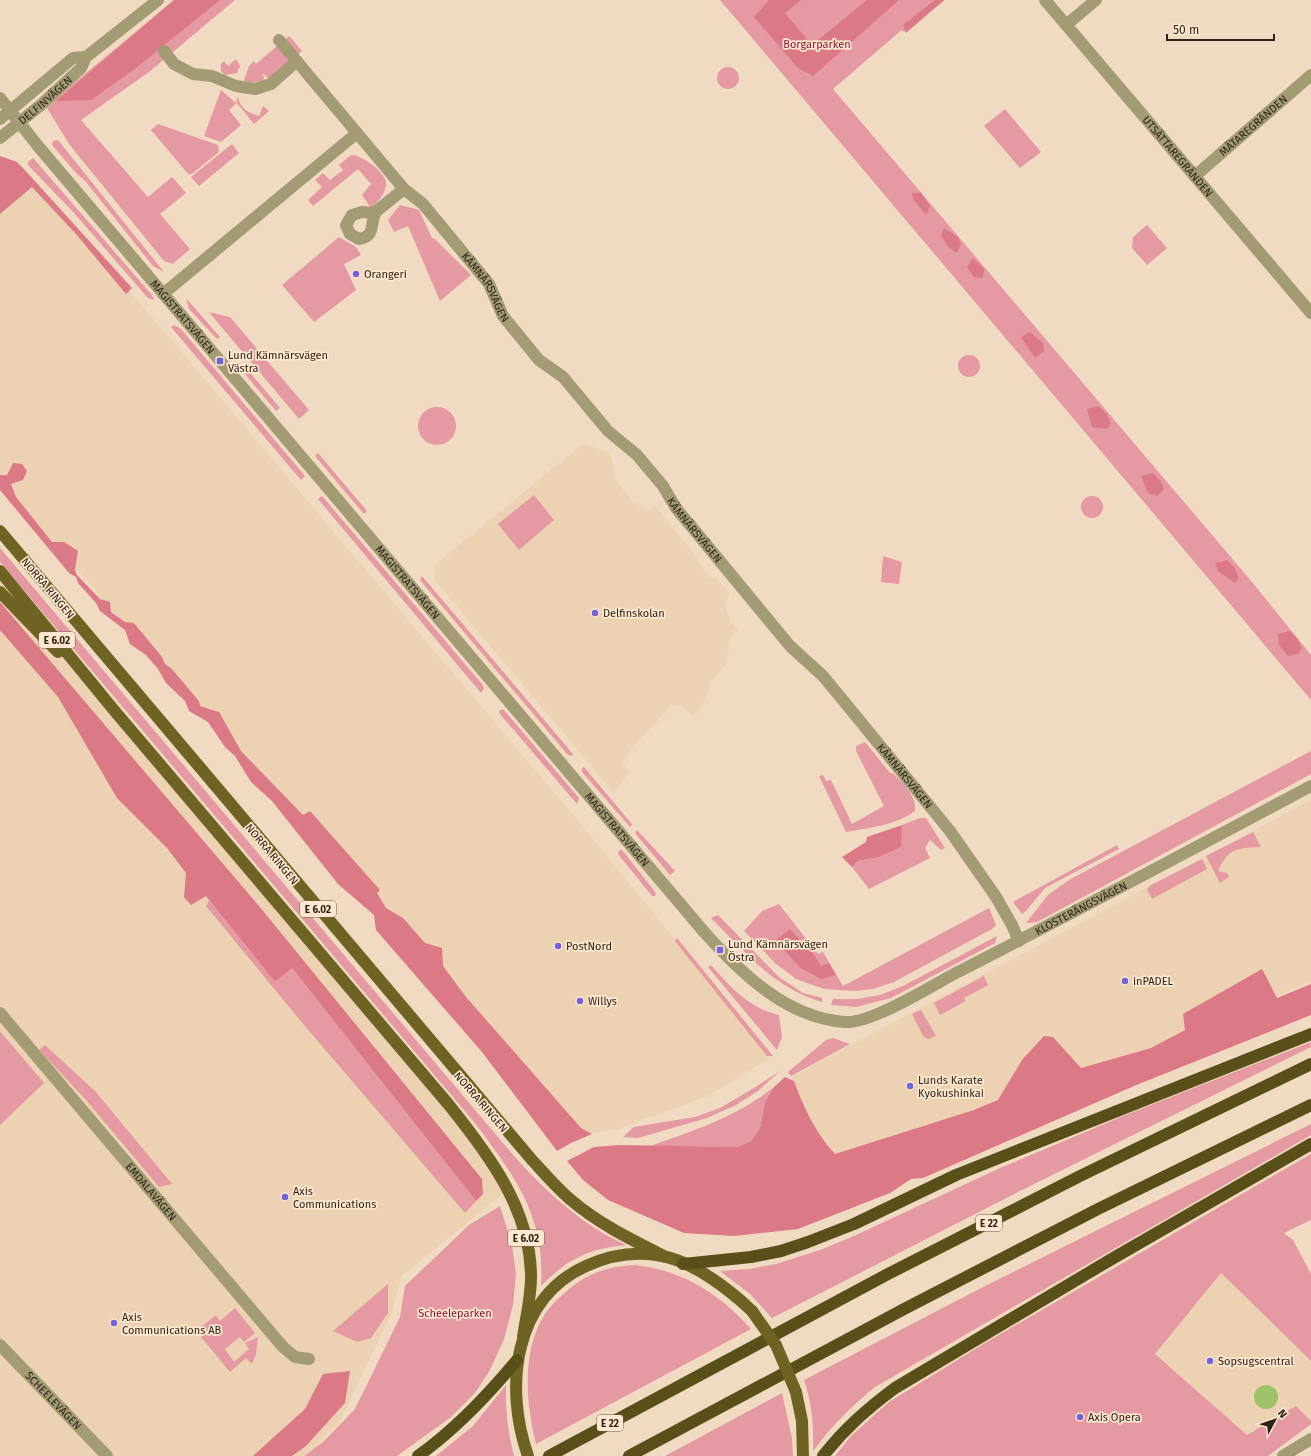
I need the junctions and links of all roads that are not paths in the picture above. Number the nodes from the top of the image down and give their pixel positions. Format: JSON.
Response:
{"nodes":[{"id":1,"x":158,"y":0,"type":"edge"},
{"id":2,"x":1045,"y":0,"type":"edge"},
{"id":3,"x":1096,"y":0,"type":"edge"},
{"id":4,"x":1066,"y":25,"type":"junction"},
{"id":5,"x":279,"y":40,"type":"dead end"},
{"id":6,"x":164,"y":51,"type":"dead end"},
{"id":7,"x":86,"y":57,"type":"junction"},
{"id":8,"x":297,"y":61,"type":"junction"},
{"id":9,"x":1311,"y":75,"type":"edge"},
{"id":10,"x":0,"y":98,"type":"edge"},
{"id":11,"x":10,"y":111,"type":"junction"},
{"id":12,"x":0,"y":119,"type":"edge"},
{"id":13,"x":19,"y":122,"type":"junction"},
{"id":14,"x":358,"y":133,"type":"junction"},
{"id":15,"x":0,"y":138,"type":"edge"},
{"id":16,"x":1195,"y":176,"type":"junction"},
{"id":17,"x":404,"y":189,"type":"junction"},
{"id":18,"x":376,"y":212,"type":"dead end"},
{"id":19,"x":163,"y":294,"type":"junction"},
{"id":20,"x":1311,"y":313,"type":"edge"},
{"id":21,"x":0,"y":531,"type":"edge"},
{"id":22,"x":0,"y":572,"type":"edge"},
{"id":23,"x":0,"y":592,"type":"edge"},
{"id":24,"x":113,"y":709,"type":"junction"},
{"id":25,"x":1311,"y":786,"type":"edge"},
{"id":26,"x":1019,"y":941,"type":"junction"},
{"id":27,"x":0,"y":1012,"type":"edge"},
{"id":28,"x":847,"y":1022,"type":"joint"},
{"id":29,"x":1311,"y":1034,"type":"edge"},
{"id":30,"x":1311,"y":1064,"type":"edge"},
{"id":31,"x":1311,"y":1105,"type":"edge"},
{"id":32,"x":1311,"y":1144,"type":"edge"},
{"id":33,"x":664,"y":1256,"type":"junction"},
{"id":34,"x":683,"y":1264,"type":"junction"},
{"id":35,"x":523,"y":1337,"type":"junction"},
{"id":36,"x":0,"y":1344,"type":"edge"},
{"id":37,"x":309,"y":1359,"type":"dead end"},
{"id":38,"x":517,"y":1360,"type":"junction"},
{"id":39,"x":1311,"y":1439,"type":"edge"},
{"id":40,"x":107,"y":1456,"type":"edge"},
{"id":41,"x":418,"y":1456,"type":"edge"},
{"id":42,"x":528,"y":1456,"type":"edge"},
{"id":43,"x":549,"y":1456,"type":"edge"},
{"id":44,"x":629,"y":1456,"type":"edge"},
{"id":45,"x":803,"y":1456,"type":"edge"},
{"id":46,"x":823,"y":1456,"type":"edge"},
{"id":47,"x":1283,"y":1456,"type":"edge"}],
"edges":[{"from":1,"to":7,"type":"street","name":"DELFINVÄGEN"},
{"from":2,"to":4,"type":"street","name":"UTSÄTTAREGRÄNDEN"},
{"from":3,"to":4,"type":"street"},
{"from":4,"to":16,"type":"street","name":"UTSÄTTAREGRÄNDEN"},
{"from":5,"to":8,"type":"street","name":"KÄMNÄRSVÄGEN"},
{"from":6,"to":8,"type":"street"},
{"from":7,"to":11,"type":"street","name":"DELFINVÄGEN"},
{"from":7,"to":13,"type":"street","name":"DELFINVÄGEN"},
{"from":8,"to":14,"type":"street","name":"KÄMNÄRSVÄGEN"},
{"from":9,"to":16,"type":"street","name":"MÄTAREGRÄNDEN"},
{"from":10,"to":11,"type":"street","name":"MAGISTRATSVÄGEN"},
{"from":11,"to":12,"type":"street","name":"DELFINVÄGEN"},
{"from":11,"to":13,"type":"street","name":"MAGISTRATSVÄGEN"},
{"from":13,"to":15,"type":"street","name":"DELFINVÄGEN"},
{"from":13,"to":19,"type":"street","name":"MAGISTRATSVÄGEN"},
{"from":14,"to":17,"type":"street","name":"KÄMNÄRSVÄGEN"},
{"from":14,"to":19,"type":"street"},
{"from":16,"to":20,"type":"street","name":"UTSÄTTAREGRÄNDEN"},
{"from":17,"to":18,"type":"street"},
{"from":17,"to":26,"type":"street","name":"KÄMNÄRSVÄGEN"},
{"from":19,"to":28,"type":"street","name":"MAGISTRATSVÄGEN"},
{"from":21,"to":33,"type":"main road","name":"NORRA RINGEN","number":"E 6.02"},
{"from":22,"to":24,"type":"main road","number":"E 6.02"},
{"from":23,"to":24,"type":"main road"},
{"from":24,"to":35,"type":"main road","number":"E 6.02"},
{"from":25,"to":26,"type":"street","name":"KLOSTERÄNGSVÄGEN"},
{"from":26,"to":28,"type":"street","name":"KLOSTERÄNGSVÄGEN"},
{"from":27,"to":37,"type":"street","name":"EMDALAVÄGEN"},
{"from":29,"to":34,"type":"highway"},
{"from":30,"to":43,"type":"highway","number":"E 22"},
{"from":31,"to":44,"type":"highway"},
{"from":32,"to":46,"type":"highway"},
{"from":33,"to":34,"type":"main road","name":"NORRA RINGEN"},
{"from":33,"to":35,"type":"main road"},
{"from":34,"to":45,"type":"main road","name":"NORRA RINGEN","bridge":true},
{"from":35,"to":38,"type":"main road"},
{"from":36,"to":40,"type":"street","name":"SCHEELEVÄGEN"},
{"from":38,"to":41,"type":"highway"},
{"from":38,"to":42,"type":"main road"},
{"from":39,"to":47,"type":"street"}]}
